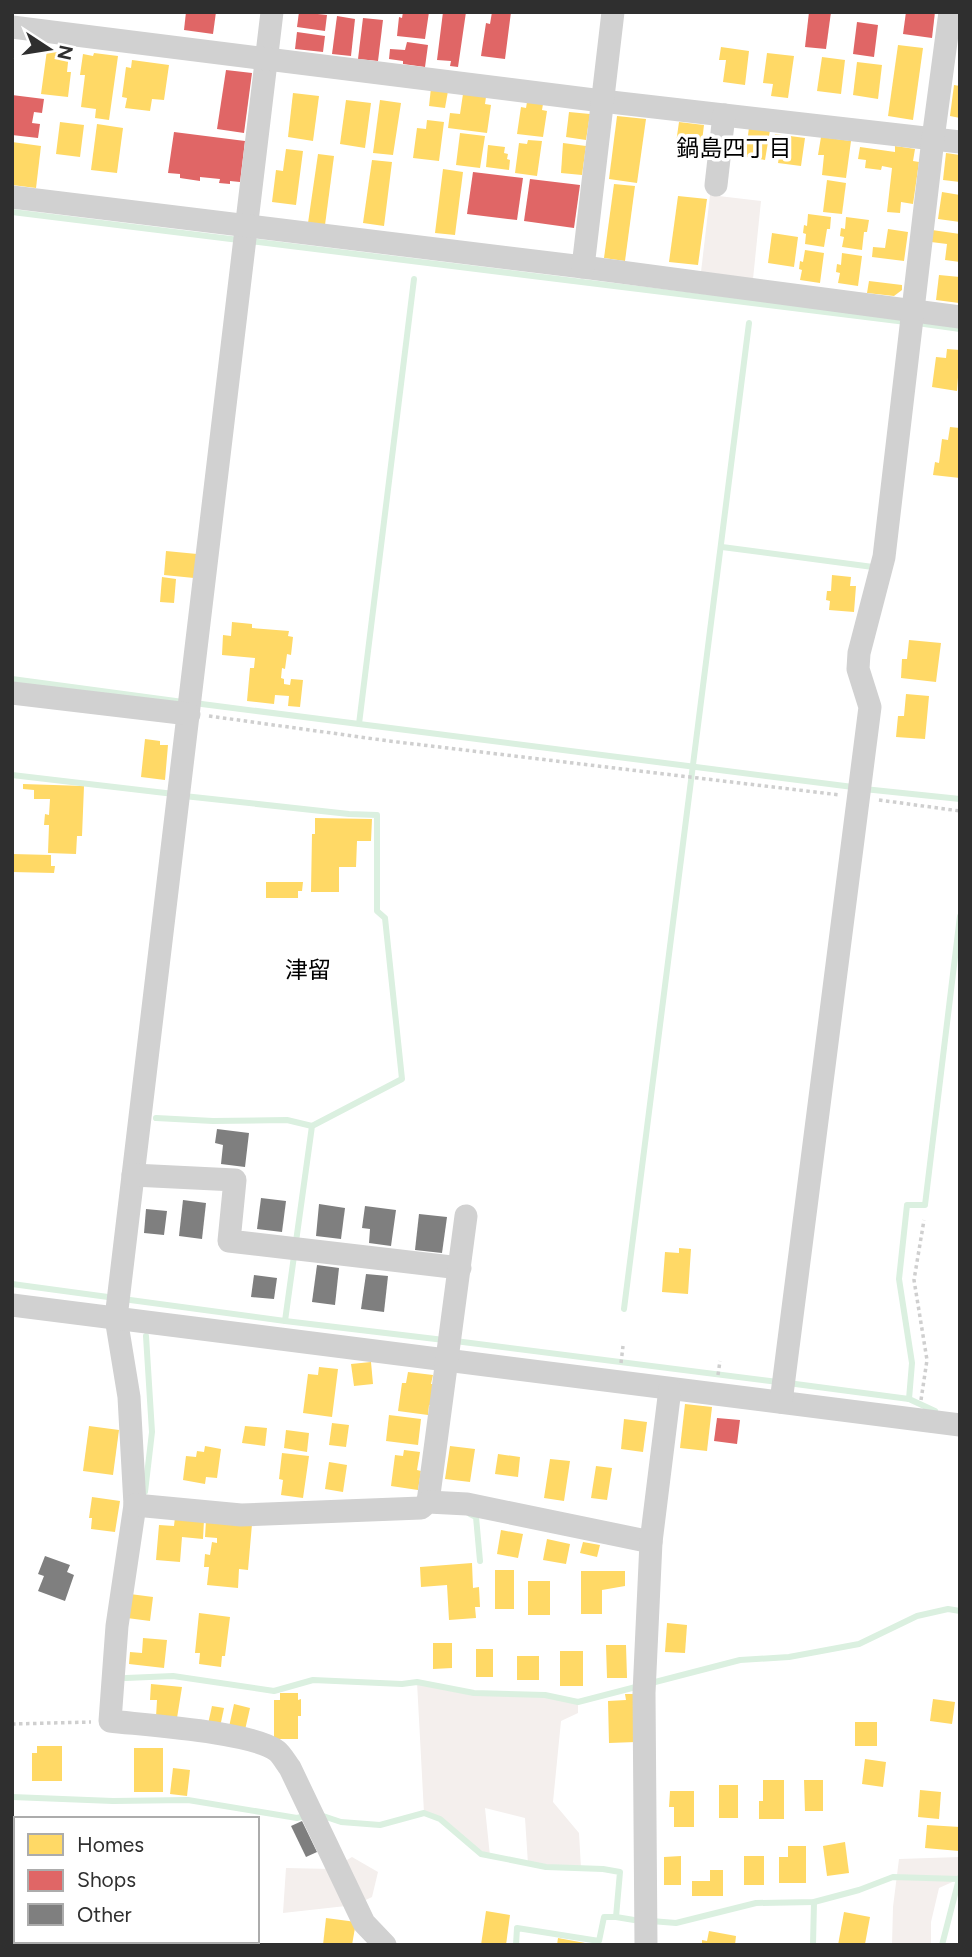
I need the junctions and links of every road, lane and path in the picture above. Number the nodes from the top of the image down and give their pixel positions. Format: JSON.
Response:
{"nodes":[{"id":1,"x":272,"y":12,"type":"edge"},
{"id":2,"x":613,"y":12,"type":"edge"},
{"id":3,"x":950,"y":12,"type":"edge"},
{"id":4,"x":12,"y":27,"type":"edge"},
{"id":5,"x":266,"y":59,"type":"junction"},
{"id":6,"x":603,"y":101,"type":"junction"},
{"id":7,"x":724,"y":115,"type":"junction"},
{"id":8,"x":933,"y":139,"type":"junction"},
{"id":9,"x":960,"y":142,"type":"edge"},
{"id":10,"x":716,"y":185,"type":"dead end"},
{"id":11,"x":12,"y":197,"type":"edge"},
{"id":12,"x":244,"y":235,"type":"junction"},
{"id":13,"x":583,"y":267,"type":"junction"},
{"id":14,"x":960,"y":317,"type":"edge"},
{"id":15,"x":912,"y":319,"type":"junction"},
{"id":16,"x":12,"y":693,"type":"edge"},
{"id":17,"x":190,"y":706,"type":"junction"},
{"id":18,"x":859,"y":789,"type":"junction"},
{"id":19,"x":960,"y":811,"type":"edge"},
{"id":20,"x":133,"y":1175,"type":"junction"},
{"id":21,"x":466,"y":1216,"type":"dead end"},
{"id":22,"x":924,"y":1220,"type":"dead end"},
{"id":23,"x":460,"y":1268,"type":"junction"},
{"id":24,"x":12,"y":1304,"type":"edge"},
{"id":25,"x":117,"y":1309,"type":"junction"},
{"id":26,"x":450,"y":1348,"type":"junction"},
{"id":27,"x":670,"y":1389,"type":"junction"},
{"id":28,"x":782,"y":1402,"type":"junction"},
{"id":29,"x":921,"y":1402,"type":"dead end"},
{"id":30,"x":960,"y":1425,"type":"edge"},
{"id":31,"x":135,"y":1505,"type":"junction"},
{"id":32,"x":424,"y":1505,"type":"junction"},
{"id":33,"x":651,"y":1542,"type":"junction"},
{"id":34,"x":110,"y":1721,"type":"junction"},
{"id":35,"x":12,"y":1724,"type":"edge"},
{"id":36,"x":645,"y":1928,"type":"edge"},
{"id":37,"x":386,"y":1945,"type":"edge"}],
"edges":[{"from":1,"to":5,"type":"street"},
{"from":2,"to":6,"type":"street"},
{"from":3,"to":8,"type":"street"},
{"from":4,"to":5,"type":"street"},
{"from":5,"to":6,"type":"street"},
{"from":5,"to":12,"type":"street"},
{"from":6,"to":7,"type":"street"},
{"from":6,"to":13,"type":"street"},
{"from":7,"to":8,"type":"street"},
{"from":7,"to":10,"type":"street"},
{"from":8,"to":9,"type":"street"},
{"from":8,"to":15,"type":"street"},
{"from":11,"to":12,"type":"street"},
{"from":12,"to":13,"type":"street"},
{"from":12,"to":17,"type":"street"},
{"from":13,"to":15,"type":"street"},
{"from":14,"to":15,"type":"street"},
{"from":15,"to":18,"type":"street"},
{"from":16,"to":17,"type":"street"},
{"from":17,"to":18,"type":"path"},
{"from":17,"to":20,"type":"street"},
{"from":18,"to":19,"type":"path"},
{"from":18,"to":28,"type":"street"},
{"from":20,"to":23,"type":"street"},
{"from":20,"to":25,"type":"street"},
{"from":21,"to":23,"type":"street"},
{"from":22,"to":29,"type":"path"},
{"from":23,"to":26,"type":"street"},
{"from":24,"to":25,"type":"street"},
{"from":25,"to":26,"type":"street"},
{"from":25,"to":31,"type":"street"},
{"from":26,"to":27,"type":"street"},
{"from":26,"to":32,"type":"street"},
{"from":27,"to":28,"type":"street"},
{"from":27,"to":33,"type":"street"},
{"from":28,"to":30,"type":"street"},
{"from":31,"to":32,"type":"street"},
{"from":31,"to":34,"type":"street"},
{"from":32,"to":33,"type":"street"},
{"from":33,"to":36,"type":"street"},
{"from":34,"to":35,"type":"path"},
{"from":34,"to":37,"type":"street"}]}
